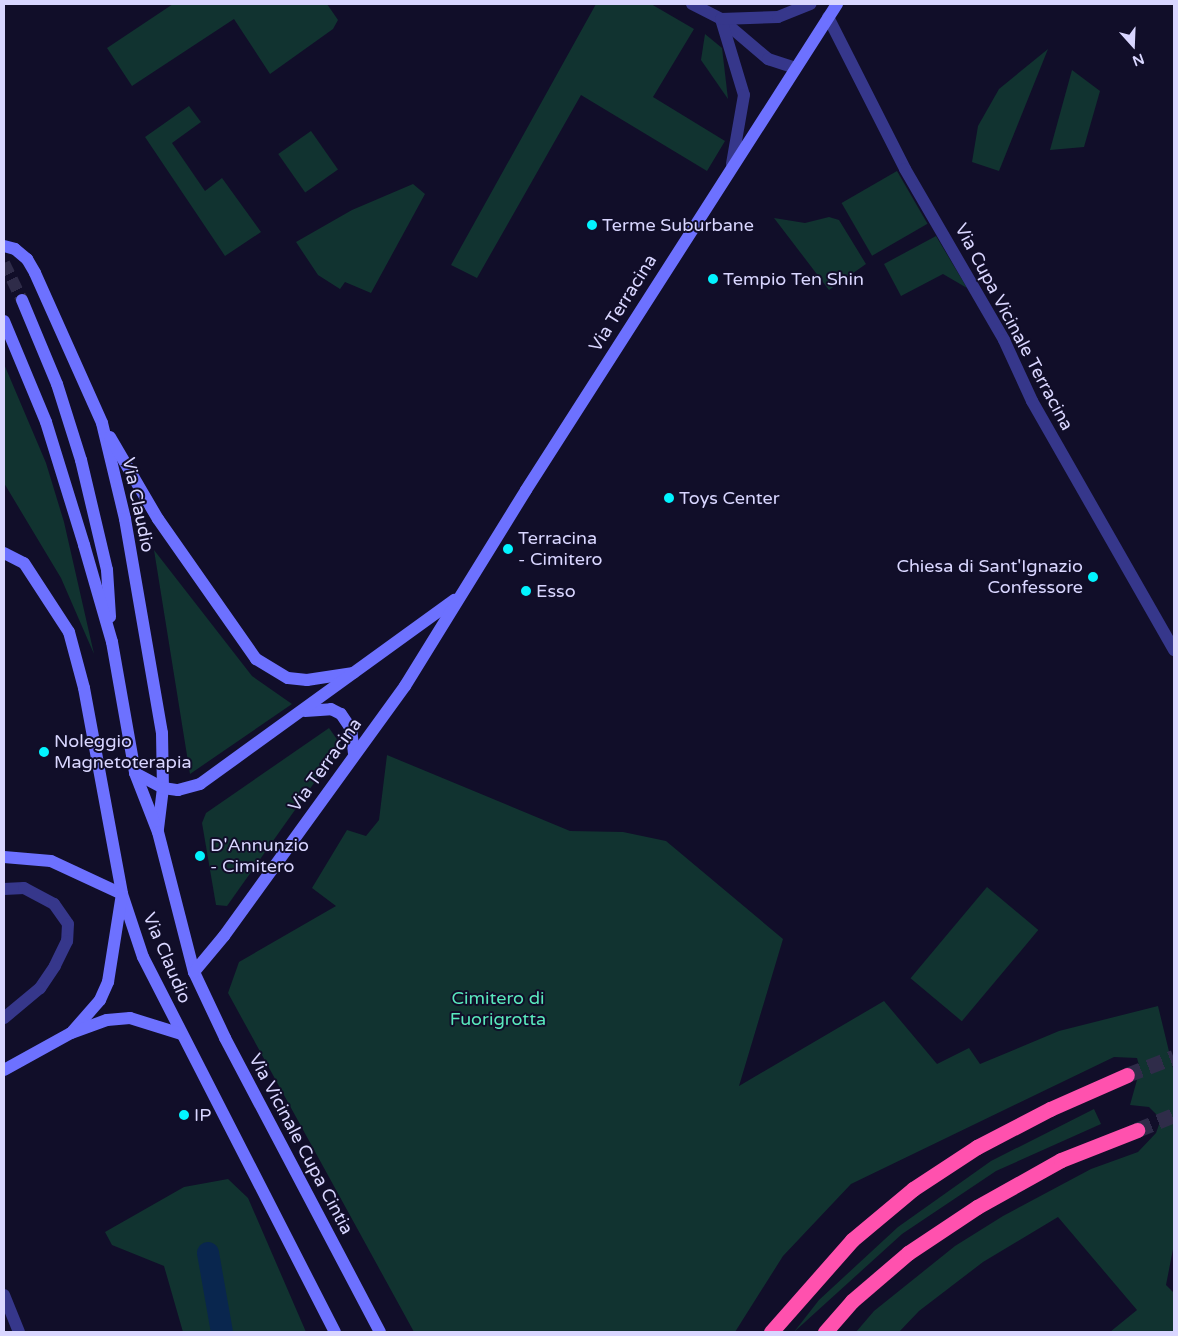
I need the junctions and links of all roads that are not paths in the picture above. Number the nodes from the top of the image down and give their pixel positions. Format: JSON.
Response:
{"nodes":[{"id":1,"x":692,"y":4,"type":"edge"},
{"id":2,"x":810,"y":4,"type":"edge"},
{"id":3,"x":837,"y":4,"type":"edge"},
{"id":4,"x":828,"y":17,"type":"junction"},
{"id":5,"x":721,"y":19,"type":"junction"},
{"id":6,"x":796,"y":68,"type":"junction"},
{"id":7,"x":732,"y":164,"type":"junction"},
{"id":8,"x":9,"y":247,"type":"edge"},
{"id":9,"x":22,"y":300,"type":"tunnel mouth"},
{"id":10,"x":4,"y":321,"type":"edge"},
{"id":11,"x":102,"y":423,"type":"junction"},
{"id":12,"x":4,"y":542,"type":"edge"},
{"id":13,"x":4,"y":553,"type":"edge"},
{"id":14,"x":24,"y":563,"type":"junction"},
{"id":15,"x":458,"y":597,"type":"junction"},
{"id":16,"x":112,"y":642,"type":"junction"},
{"id":17,"x":1174,"y":650,"type":"edge"},
{"id":18,"x":356,"y":672,"type":"junction"},
{"id":19,"x":301,"y":712,"type":"junction"},
{"id":20,"x":354,"y":753,"type":"junction"},
{"id":21,"x":135,"y":773,"type":"junction"},
{"id":22,"x":163,"y":788,"type":"junction"},
{"id":23,"x":158,"y":832,"type":"junction"},
{"id":24,"x":4,"y":858,"type":"edge"},
{"id":25,"x":4,"y":889,"type":"edge"},
{"id":26,"x":122,"y":894,"type":"junction"},
{"id":27,"x":194,"y":972,"type":"junction"},
{"id":28,"x":4,"y":1018,"type":"edge"},
{"id":29,"x":71,"y":1033,"type":"junction"},
{"id":30,"x":181,"y":1034,"type":"junction"},
{"id":31,"x":4,"y":1070,"type":"edge"},
{"id":32,"x":1126,"y":1075,"type":"tunnel mouth"},
{"id":33,"x":1138,"y":1130,"type":"tunnel mouth"},
{"id":34,"x":4,"y":1296,"type":"edge"},
{"id":35,"x":20,"y":1332,"type":"edge"},
{"id":36,"x":335,"y":1332,"type":"edge"},
{"id":37,"x":380,"y":1332,"type":"edge"},
{"id":38,"x":771,"y":1332,"type":"edge"},
{"id":39,"x":824,"y":1332,"type":"edge"}],
"edges":[{"from":1,"to":5,"type":"street"},
{"from":2,"to":5,"type":"street"},
{"from":3,"to":4,"type":"main road","name":"Via Terracina"},
{"from":4,"to":6,"type":"main road","name":"Via Terracina"},
{"from":4,"to":17,"type":"street","name":"Via Cupa Vicinale Terracina"},
{"from":5,"to":6,"type":"street"},
{"from":5,"to":7,"type":"street"},
{"from":6,"to":7,"type":"main road","name":"Via Terracina"},
{"from":7,"to":15,"type":"main road","name":"Via Terracina"},
{"from":8,"to":11,"type":"main road","name":"Via Claudio"},
{"from":9,"to":16,"type":"main road","name":"Via Claudio"},
{"from":10,"to":16,"type":"main road","name":"Via Claudio"},
{"from":11,"to":18,"type":"main road"},
{"from":11,"to":22,"type":"main road","name":"Via Claudio"},
{"from":12,"to":14,"type":"main road"},
{"from":13,"to":14,"type":"main road"},
{"from":14,"to":26,"type":"main road"},
{"from":15,"to":18,"type":"main road","name":"Via Terracina"},
{"from":15,"to":20,"type":"main road","name":"Via Terracina"},
{"from":16,"to":21,"type":"main road","name":"Via Claudio"},
{"from":18,"to":19,"type":"main road","name":"Via Terracina"},
{"from":19,"to":20,"type":"main road"},
{"from":19,"to":22,"type":"main road","name":"Via Terracina"},
{"from":20,"to":27,"type":"main road","name":"Via Terracina"},
{"from":21,"to":22,"type":"main road"},
{"from":21,"to":23,"type":"main road","name":"Via Claudio"},
{"from":22,"to":23,"type":"main road","name":"Via Claudio"},
{"from":23,"to":27,"type":"main road","name":"Via Claudio"},
{"from":24,"to":26,"type":"main road"},
{"from":25,"to":28,"type":"street"},
{"from":26,"to":29,"type":"main road"},
{"from":26,"to":30,"type":"main road","name":"Via Claudio"},
{"from":27,"to":37,"type":"main road","name":"Via Vicinale Cupa Cintia"},
{"from":29,"to":30,"type":"main road"},
{"from":29,"to":31,"type":"main road"},
{"from":30,"to":36,"type":"main road"},
{"from":32,"to":38,"type":"highway"},
{"from":33,"to":39,"type":"highway"},
{"from":34,"to":35,"type":"street"}]}
